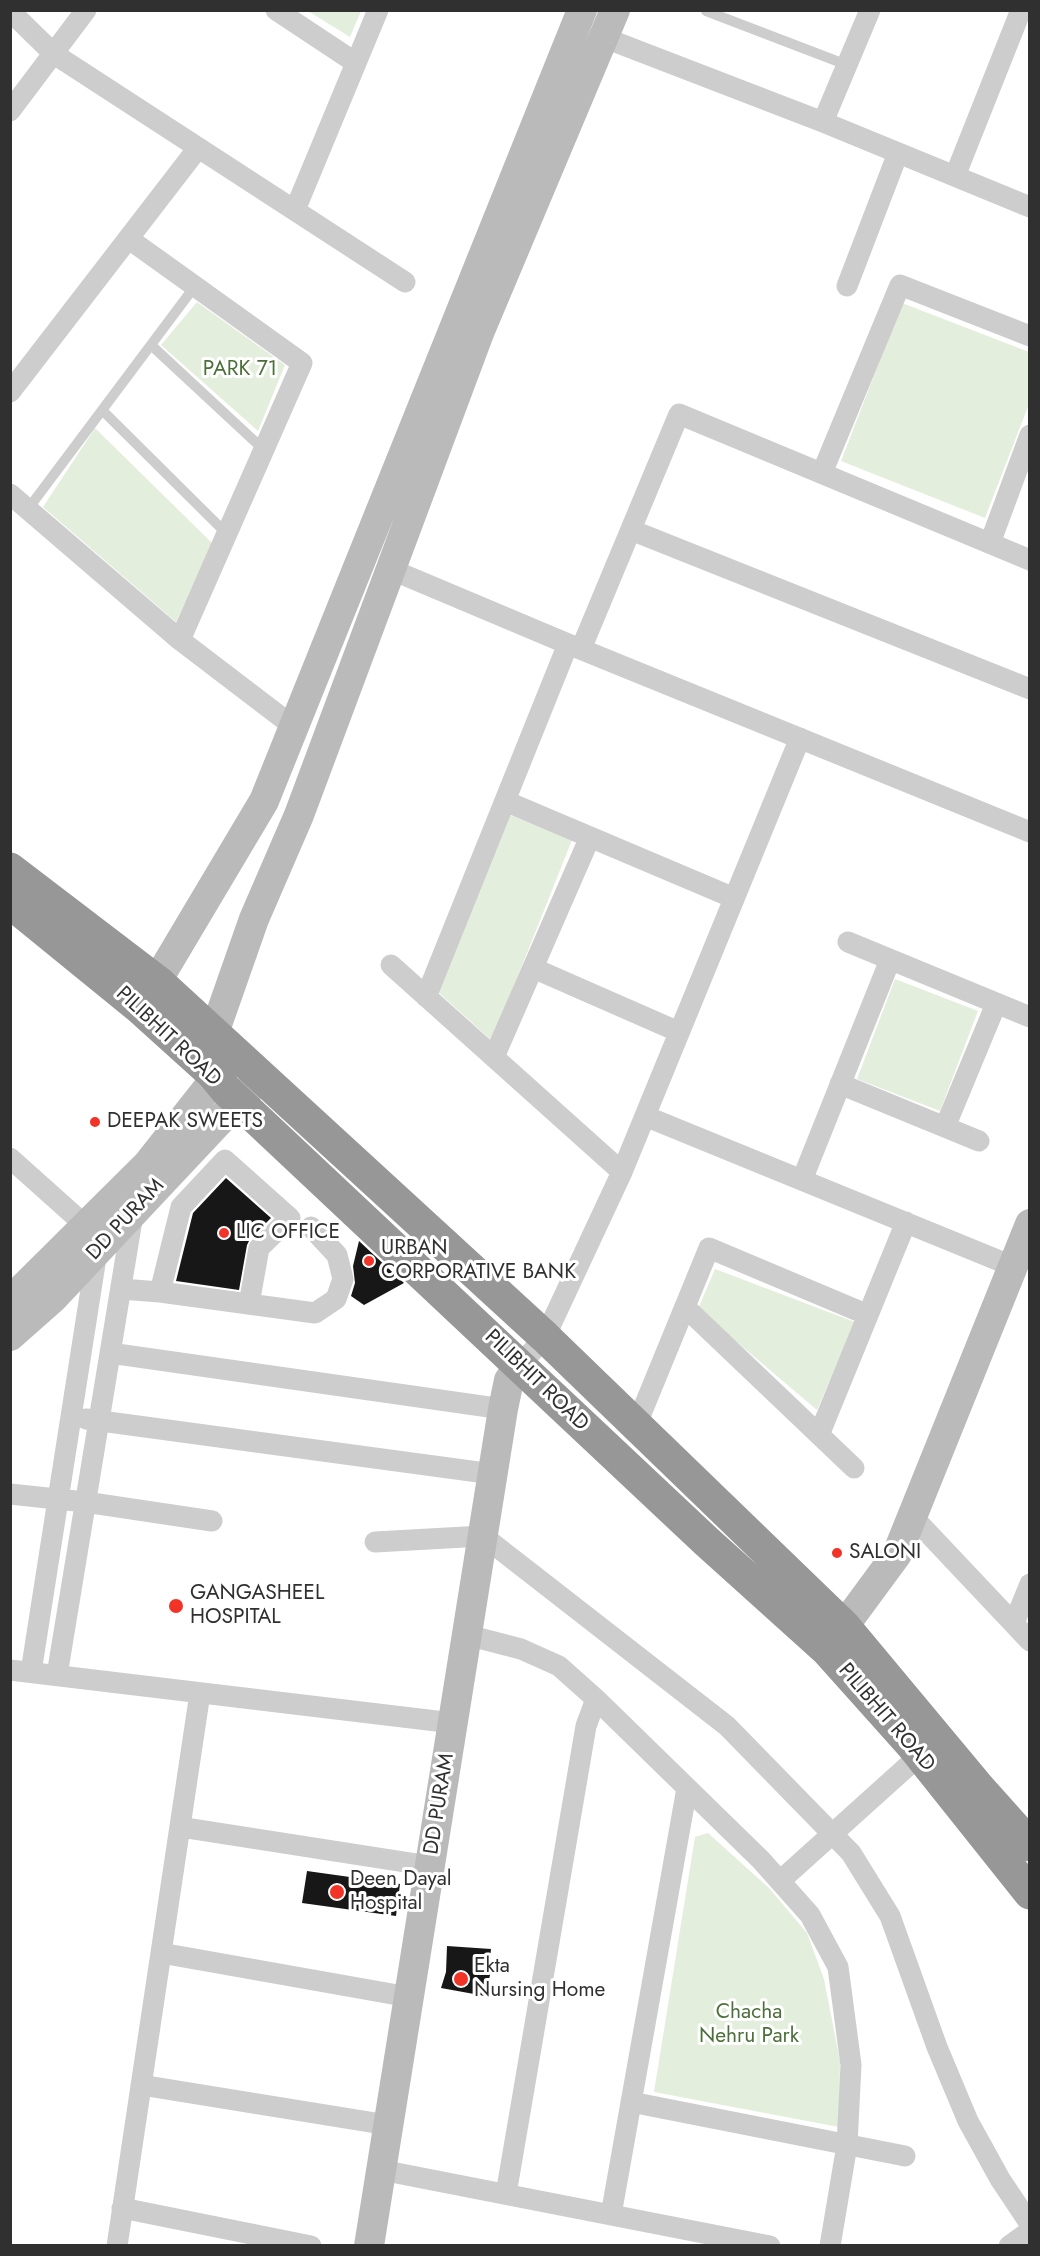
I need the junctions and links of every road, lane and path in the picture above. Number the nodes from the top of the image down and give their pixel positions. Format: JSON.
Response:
{"nodes":[{"id":1,"x":86,"y":10,"type":"edge"},
{"id":2,"x":276,"y":10,"type":"edge"},
{"id":3,"x":378,"y":10,"type":"edge"},
{"id":4,"x":582,"y":10,"type":"edge"},
{"id":5,"x":615,"y":10,"type":"edge"},
{"id":6,"x":870,"y":10,"type":"edge"},
{"id":7,"x":1021,"y":10,"type":"edge"},
{"id":8,"x":10,"y":11,"type":"edge"},
{"id":9,"x":706,"y":11,"type":"edge"},
{"id":10,"x":604,"y":38,"type":"junction"},
{"id":11,"x":54,"y":54,"type":"junction"},
{"id":12,"x":356,"y":63,"type":"junction"},
{"id":13,"x":847,"y":65,"type":"junction"},
{"id":14,"x":10,"y":111,"type":"edge"},
{"id":15,"x":823,"y":122,"type":"junction"},
{"id":16,"x":198,"y":148,"type":"junction"},
{"id":17,"x":898,"y":153,"type":"junction"},
{"id":18,"x":955,"y":176,"type":"junction"},
{"id":19,"x":1029,"y":207,"type":"edge"},
{"id":20,"x":295,"y":210,"type":"junction"},
{"id":21,"x":129,"y":239,"type":"junction"},
{"id":22,"x":405,"y":282,"type":"dead end"},
{"id":23,"x":195,"y":286,"type":"junction"},
{"id":24,"x":847,"y":286,"type":"dead end"},
{"id":25,"x":1029,"y":336,"type":"edge"},
{"id":26,"x":151,"y":345,"type":"junction"},
{"id":27,"x":10,"y":392,"type":"edge"},
{"id":28,"x":102,"y":410,"type":"junction"},
{"id":29,"x":1029,"y":435,"type":"edge"},
{"id":30,"x":264,"y":450,"type":"junction"},
{"id":31,"x":822,"y":473,"type":"junction"},
{"id":32,"x":10,"y":494,"type":"edge"},
{"id":33,"x":28,"y":509,"type":"junction"},
{"id":34,"x":631,"y":530,"type":"junction"},
{"id":35,"x":227,"y":534,"type":"junction"},
{"id":36,"x":990,"y":543,"type":"junction"},
{"id":37,"x":1029,"y":560,"type":"edge"},
{"id":38,"x":390,"y":569,"type":"junction"},
{"id":39,"x":180,"y":640,"type":"junction"},
{"id":40,"x":575,"y":647,"type":"junction"},
{"id":41,"x":1029,"y":689,"type":"edge"},
{"id":42,"x":294,"y":727,"type":"junction"},
{"id":43,"x":800,"y":738,"type":"junction"},
{"id":44,"x":505,"y":801,"type":"junction"},
{"id":45,"x":1027,"y":824,"type":"edge"},
{"id":46,"x":590,"y":837,"type":"junction"},
{"id":47,"x":10,"y":869,"type":"edge"},
{"id":48,"x":734,"y":898,"type":"junction"},
{"id":49,"x":10,"y":902,"type":"edge"},
{"id":50,"x":848,"y":942,"type":"dead end"},
{"id":51,"x":890,"y":960,"type":"junction"},
{"id":52,"x":391,"y":965,"type":"dead end"},
{"id":53,"x":533,"y":968,"type":"junction"},
{"id":54,"x":158,"y":982,"type":"junction"},
{"id":55,"x":426,"y":997,"type":"junction"},
{"id":56,"x":996,"y":1004,"type":"junction"},
{"id":57,"x":140,"y":1008,"type":"junction"},
{"id":58,"x":1029,"y":1017,"type":"edge"},
{"id":59,"x":679,"y":1032,"type":"junction"},
{"id":60,"x":494,"y":1057,"type":"junction"},
{"id":61,"x":219,"y":1064,"type":"junction"},
{"id":62,"x":840,"y":1084,"type":"junction"},
{"id":63,"x":645,"y":1116,"type":"junction"},
{"id":64,"x":945,"y":1127,"type":"junction"},
{"id":65,"x":979,"y":1141,"type":"dead end"},
{"id":66,"x":10,"y":1158,"type":"edge"},
{"id":67,"x":622,"y":1172,"type":"junction"},
{"id":68,"x":802,"y":1180,"type":"junction"},
{"id":69,"x":133,"y":1214,"type":"junction"},
{"id":70,"x":906,"y":1222,"type":"junction"},
{"id":71,"x":1029,"y":1224,"type":"edge"},
{"id":72,"x":310,"y":1227,"type":"dead end"},
{"id":73,"x":92,"y":1238,"type":"junction"},
{"id":74,"x":1012,"y":1266,"type":"junction"},
{"id":75,"x":121,"y":1289,"type":"junction"},
{"id":76,"x":160,"y":1292,"type":"junction"},
{"id":77,"x":10,"y":1301,"type":"edge"},
{"id":78,"x":249,"y":1304,"type":"junction"},
{"id":79,"x":685,"y":1307,"type":"junction"},
{"id":80,"x":868,"y":1315,"type":"junction"},
{"id":81,"x":10,"y":1336,"type":"edge"},
{"id":82,"x":545,"y":1337,"type":"junction"},
{"id":83,"x":110,"y":1353,"type":"junction"},
{"id":84,"x":520,"y":1365,"type":"junction"},
{"id":85,"x":503,"y":1409,"type":"junction"},
{"id":86,"x":71,"y":1417,"type":"junction"},
{"id":87,"x":99,"y":1420,"type":"junction"},
{"id":88,"x":636,"y":1426,"type":"junction"},
{"id":89,"x":819,"y":1435,"type":"junction"},
{"id":90,"x":854,"y":1468,"type":"dead end"},
{"id":91,"x":493,"y":1474,"type":"junction"},
{"id":92,"x":10,"y":1494,"type":"edge"},
{"id":93,"x":59,"y":1500,"type":"junction"},
{"id":94,"x":85,"y":1502,"type":"junction"},
{"id":95,"x":912,"y":1515,"type":"junction"},
{"id":96,"x":212,"y":1521,"type":"dead end"},
{"id":97,"x":483,"y":1536,"type":"junction"},
{"id":98,"x":375,"y":1542,"type":"dead end"},
{"id":99,"x":1029,"y":1584,"type":"edge"},
{"id":100,"x":1014,"y":1623,"type":"junction"},
{"id":101,"x":467,"y":1635,"type":"junction"},
{"id":102,"x":836,"y":1638,"type":"junction"},
{"id":103,"x":1029,"y":1641,"type":"edge"},
{"id":104,"x":21,"y":1671,"type":"edge"},
{"id":105,"x":57,"y":1675,"type":"junction"},
{"id":106,"x":200,"y":1693,"type":"junction"},
{"id":107,"x":596,"y":1699,"type":"junction"},
{"id":108,"x":453,"y":1723,"type":"junction"},
{"id":109,"x":920,"y":1755,"type":"junction"},
{"id":110,"x":687,"y":1788,"type":"junction"},
{"id":111,"x":180,"y":1827,"type":"junction"},
{"id":112,"x":831,"y":1834,"type":"junction"},
{"id":113,"x":1029,"y":1845,"type":"edge"},
{"id":114,"x":430,"y":1866,"type":"junction"},
{"id":115,"x":780,"y":1881,"type":"junction"},
{"id":116,"x":1029,"y":1893,"type":"edge"},
{"id":117,"x":161,"y":1953,"type":"junction"},
{"id":118,"x":409,"y":1997,"type":"junction"},
{"id":119,"x":141,"y":2085,"type":"junction"},
{"id":120,"x":631,"y":2103,"type":"junction"},
{"id":121,"x":388,"y":2126,"type":"junction"},
{"id":122,"x":847,"y":2145,"type":"junction"},
{"id":123,"x":905,"y":2156,"type":"dead end"},
{"id":124,"x":381,"y":2170,"type":"junction"},
{"id":125,"x":506,"y":2194,"type":"junction"},
{"id":126,"x":123,"y":2208,"type":"junction"},
{"id":127,"x":611,"y":2215,"type":"junction"},
{"id":128,"x":1029,"y":2224,"type":"edge"},
{"id":129,"x":1029,"y":2231,"type":"edge"},
{"id":130,"x":117,"y":2246,"type":"edge"},
{"id":131,"x":311,"y":2246,"type":"edge"},
{"id":132,"x":369,"y":2246,"type":"edge"},
{"id":133,"x":770,"y":2246,"type":"edge"},
{"id":134,"x":830,"y":2246,"type":"edge"},
{"id":135,"x":1009,"y":2246,"type":"edge"}],
"edges":[{"from":1,"to":11,"type":"street"},
{"from":2,"to":12,"type":"street"},
{"from":3,"to":12,"type":"street"},
{"from":4,"to":42,"type":"street"},
{"from":5,"to":10,"type":"street"},
{"from":6,"to":13,"type":"street"},
{"from":7,"to":18,"type":"street"},
{"from":8,"to":11,"type":"street"},
{"from":9,"to":13,"type":"lane"},
{"from":10,"to":15,"type":"street"},
{"from":10,"to":38,"type":"street"},
{"from":11,"to":14,"type":"street"},
{"from":11,"to":16,"type":"street"},
{"from":12,"to":20,"type":"street"},
{"from":13,"to":15,"type":"street"},
{"from":15,"to":17,"type":"street"},
{"from":16,"to":20,"type":"street"},
{"from":16,"to":21,"type":"street"},
{"from":17,"to":18,"type":"street"},
{"from":17,"to":24,"type":"street"},
{"from":18,"to":19,"type":"street"},
{"from":20,"to":22,"type":"street"},
{"from":21,"to":23,"type":"street"},
{"from":21,"to":27,"type":"street"},
{"from":23,"to":26,"type":"lane"},
{"from":23,"to":30,"type":"street"},
{"from":25,"to":31,"type":"street"},
{"from":26,"to":28,"type":"lane"},
{"from":26,"to":30,"type":"lane"},
{"from":28,"to":33,"type":"lane"},
{"from":28,"to":35,"type":"lane"},
{"from":29,"to":36,"type":"street"},
{"from":30,"to":35,"type":"street"},
{"from":31,"to":34,"type":"street"},
{"from":31,"to":36,"type":"street"},
{"from":32,"to":33,"type":"street"},
{"from":33,"to":39,"type":"street"},
{"from":34,"to":40,"type":"street"},
{"from":34,"to":41,"type":"street"},
{"from":35,"to":39,"type":"street"},
{"from":36,"to":37,"type":"street"},
{"from":38,"to":40,"type":"street"},
{"from":38,"to":61,"type":"street"},
{"from":39,"to":42,"type":"street"},
{"from":40,"to":43,"type":"street"},
{"from":40,"to":44,"type":"street"},
{"from":42,"to":54,"type":"street"},
{"from":43,"to":45,"type":"street"},
{"from":43,"to":48,"type":"street"},
{"from":44,"to":46,"type":"street"},
{"from":44,"to":55,"type":"street"},
{"from":46,"to":48,"type":"street"},
{"from":46,"to":53,"type":"street"},
{"from":47,"to":54,"type":"highway"},
{"from":48,"to":59,"type":"street"},
{"from":49,"to":57,"type":"highway","name":"PILIBHIT ROAD"},
{"from":50,"to":51,"type":"street"},
{"from":51,"to":56,"type":"street"},
{"from":51,"to":62,"type":"street"},
{"from":52,"to":55,"type":"street"},
{"from":53,"to":59,"type":"street"},
{"from":53,"to":60,"type":"street"},
{"from":54,"to":57,"type":"street"},
{"from":54,"to":61,"type":"highway"},
{"from":55,"to":60,"type":"street"},
{"from":56,"to":58,"type":"street"},
{"from":56,"to":64,"type":"street"},
{"from":57,"to":61,"type":"highway","name":"PILIBHIT ROAD"},
{"from":59,"to":63,"type":"street"},
{"from":60,"to":67,"type":"street"},
{"from":61,"to":69,"type":"street","name":"DD PURAM"},
{"from":61,"to":73,"type":"street","name":"DD PURAM"},
{"from":61,"to":82,"type":"highway"},
{"from":61,"to":84,"type":"highway","name":"PILIBHIT ROAD"},
{"from":62,"to":64,"type":"street"},
{"from":62,"to":68,"type":"street"},
{"from":63,"to":67,"type":"street"},
{"from":63,"to":68,"type":"street"},
{"from":64,"to":65,"type":"street"},
{"from":66,"to":73,"type":"street"},
{"from":67,"to":82,"type":"street"},
{"from":68,"to":70,"type":"street"},
{"from":69,"to":73,"type":"street","name":"DD PURAM"},
{"from":69,"to":75,"type":"street"},
{"from":70,"to":74,"type":"street"},
{"from":70,"to":80,"type":"street"},
{"from":71,"to":74,"type":"street"},
{"from":72,"to":78,"type":"street"},
{"from":73,"to":77,"type":"street","name":"DD PURAM"},
{"from":73,"to":81,"type":"street","name":"DD PURAM"},
{"from":73,"to":86,"type":"street"},
{"from":74,"to":95,"type":"street"},
{"from":75,"to":76,"type":"street"},
{"from":75,"to":83,"type":"street"},
{"from":76,"to":78,"type":"street"},
{"from":76,"to":78,"type":"street"},
{"from":79,"to":80,"type":"street"},
{"from":79,"to":88,"type":"street"},
{"from":79,"to":89,"type":"street"},
{"from":80,"to":89,"type":"street"},
{"from":82,"to":84,"type":"street"},
{"from":82,"to":88,"type":"highway"},
{"from":83,"to":85,"type":"street"},
{"from":83,"to":87,"type":"street"},
{"from":84,"to":85,"type":"street","name":"DD PURAM"},
{"from":84,"to":102,"type":"highway","name":"PILIBHIT ROAD"},
{"from":85,"to":91,"type":"street","name":"DD PURAM"},
{"from":86,"to":87,"type":"street"},
{"from":86,"to":93,"type":"street"},
{"from":87,"to":91,"type":"street"},
{"from":87,"to":94,"type":"street"},
{"from":88,"to":102,"type":"highway"},
{"from":89,"to":90,"type":"street"},
{"from":91,"to":97,"type":"street","name":"DD PURAM"},
{"from":92,"to":93,"type":"street"},
{"from":93,"to":94,"type":"street"},
{"from":93,"to":104,"type":"street"},
{"from":94,"to":96,"type":"street"},
{"from":94,"to":105,"type":"street"},
{"from":95,"to":100,"type":"street"},
{"from":95,"to":102,"type":"street"},
{"from":97,"to":98,"type":"street"},
{"from":97,"to":101,"type":"street","name":"DD PURAM"},
{"from":97,"to":112,"type":"street"},
{"from":99,"to":100,"type":"street"},
{"from":100,"to":103,"type":"street"},
{"from":101,"to":107,"type":"street"},
{"from":101,"to":108,"type":"street","name":"DD PURAM"},
{"from":102,"to":109,"type":"highway","name":"PILIBHIT ROAD"},
{"from":102,"to":113,"type":"highway"},
{"from":104,"to":105,"type":"street"},
{"from":105,"to":106,"type":"street"},
{"from":106,"to":108,"type":"street"},
{"from":106,"to":111,"type":"street"},
{"from":107,"to":110,"type":"street"},
{"from":107,"to":125,"type":"street"},
{"from":108,"to":114,"type":"street","name":"DD PURAM"},
{"from":109,"to":112,"type":"street"},
{"from":109,"to":116,"type":"highway","name":"PILIBHIT ROAD"},
{"from":110,"to":115,"type":"street"},
{"from":110,"to":120,"type":"street"},
{"from":111,"to":114,"type":"street"},
{"from":111,"to":117,"type":"street"},
{"from":112,"to":115,"type":"street"},
{"from":112,"to":128,"type":"street"},
{"from":114,"to":118,"type":"street","name":"DD PURAM"},
{"from":115,"to":122,"type":"street"},
{"from":117,"to":118,"type":"street"},
{"from":117,"to":119,"type":"street"},
{"from":118,"to":121,"type":"street","name":"DD PURAM"},
{"from":119,"to":121,"type":"street"},
{"from":119,"to":126,"type":"street"},
{"from":120,"to":122,"type":"street"},
{"from":120,"to":127,"type":"street"},
{"from":121,"to":124,"type":"street","name":"DD PURAM"},
{"from":122,"to":123,"type":"street"},
{"from":122,"to":134,"type":"street"},
{"from":124,"to":125,"type":"street"},
{"from":124,"to":132,"type":"street","name":"DD PURAM"},
{"from":125,"to":127,"type":"street"},
{"from":126,"to":130,"type":"street"},
{"from":126,"to":131,"type":"street"},
{"from":127,"to":133,"type":"street"},
{"from":129,"to":135,"type":"street"}]}
